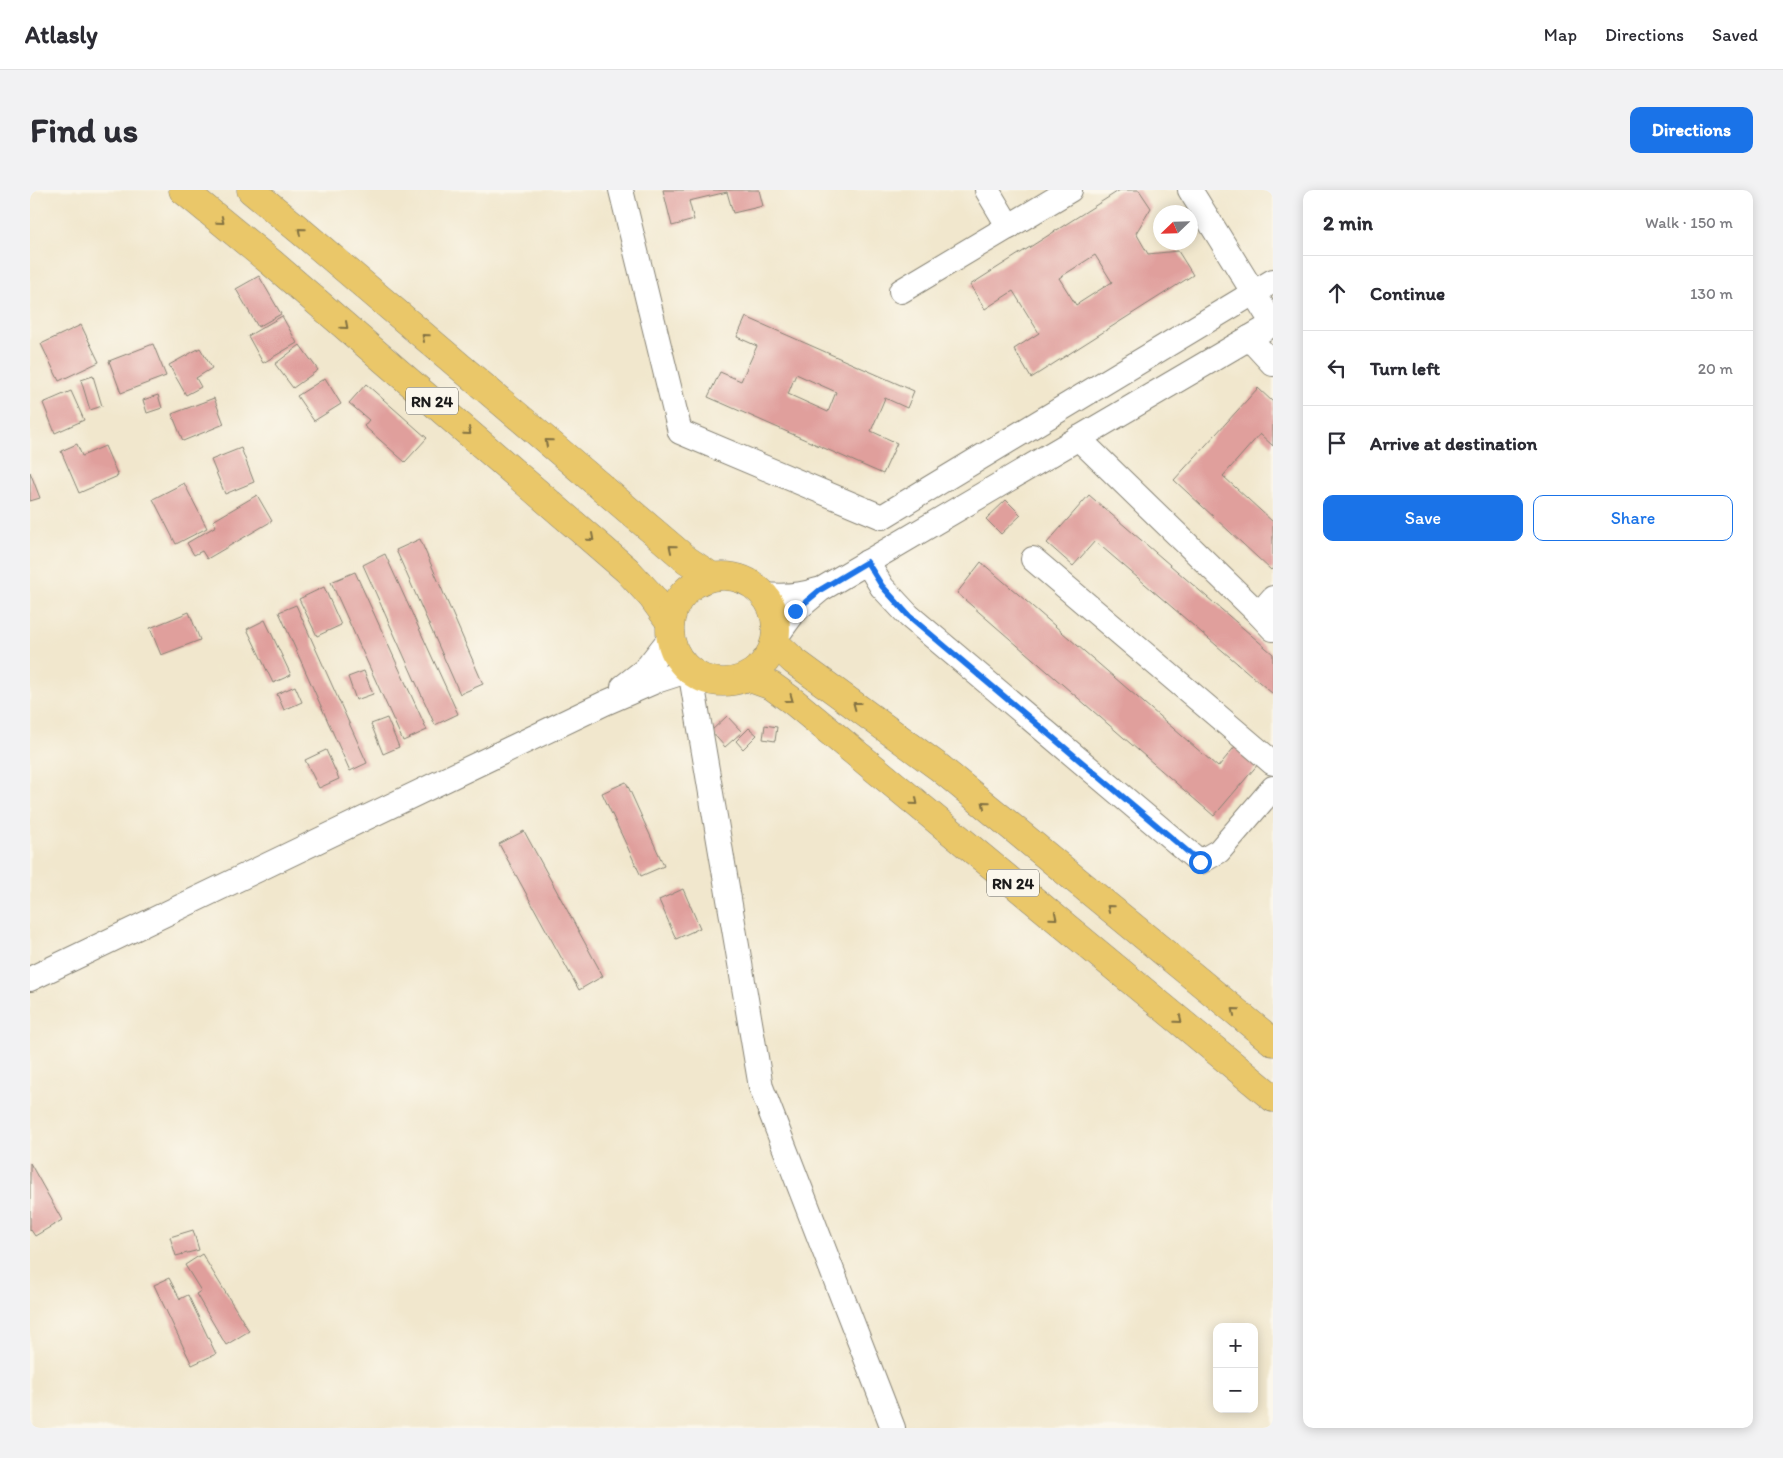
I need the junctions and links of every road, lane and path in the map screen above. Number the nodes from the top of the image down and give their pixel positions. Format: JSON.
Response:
{"nodes":[{"id":1,"x":183,"y":190,"type":"edge"},
{"id":2,"x":250,"y":190,"type":"edge"},
{"id":3,"x":621,"y":190,"type":"edge"},
{"id":4,"x":987,"y":190,"type":"edge"},
{"id":5,"x":1070,"y":190,"type":"edge"},
{"id":6,"x":1190,"y":190,"type":"edge"},
{"id":7,"x":1008,"y":226,"type":"junction"},
{"id":8,"x":1264,"y":287,"type":"edge"},
{"id":9,"x":901,"y":291,"type":"dead end"},
{"id":10,"x":1273,"y":324,"type":"edge"},
{"id":11,"x":1248,"y":338,"type":"junction"},
{"id":12,"x":1273,"y":364,"type":"edge"},
{"id":13,"x":1078,"y":438,"type":"junction"},
{"id":14,"x":1033,"y":559,"type":"dead end"},
{"id":15,"x":867,"y":562,"type":"junction"},
{"id":16,"x":712,"y":576,"type":"junction"},
{"id":17,"x":820,"y":590,"type":"junction"},
{"id":18,"x":765,"y":595,"type":"junction"},
{"id":19,"x":1268,"y":614,"type":"edge"},
{"id":20,"x":670,"y":630,"type":"junction"},
{"id":21,"x":776,"y":640,"type":"junction"},
{"id":22,"x":690,"y":670,"type":"junction"},
{"id":23,"x":747,"y":677,"type":"junction"},
{"id":24,"x":605,"y":703,"type":"junction"},
{"id":25,"x":1273,"y":763,"type":"edge"},
{"id":26,"x":1273,"y":788,"type":"edge"},
{"id":27,"x":30,"y":978,"type":"edge"},
{"id":28,"x":1273,"y":1042,"type":"edge"},
{"id":29,"x":1273,"y":1098,"type":"edge"},
{"id":30,"x":893,"y":1428,"type":"edge"}],
"edges":[{"from":1,"to":20,"type":"highway","number":"RN 24","one_way":true},
{"from":16,"to":2,"type":"highway","number":"RN 24","one_way":true},
{"from":3,"to":8,"type":"street"},
{"from":4,"to":7,"type":"street"},
{"from":5,"to":7,"type":"street"},
{"from":6,"to":8,"type":"street"},
{"from":7,"to":9,"type":"street"},
{"from":8,"to":10,"type":"street"},
{"from":10,"to":11,"type":"street"},
{"from":11,"to":12,"type":"street"},
{"from":11,"to":13,"type":"street"},
{"from":13,"to":15,"type":"street"},
{"from":13,"to":19,"type":"street"},
{"from":14,"to":25,"type":"street"},
{"from":15,"to":17,"type":"street"},
{"from":15,"to":26,"type":"street"},
{"from":16,"to":18,"type":"highway"},
{"from":16,"to":20,"type":"highway"},
{"from":17,"to":18,"type":"street"},
{"from":17,"to":21,"type":"street"},
{"from":18,"to":21,"type":"highway"},
{"from":20,"to":22,"type":"highway"},
{"from":20,"to":24,"type":"street"},
{"from":21,"to":23,"type":"highway"},
{"from":28,"to":21,"type":"highway","number":"RN 24","one_way":true},
{"from":22,"to":23,"type":"highway"},
{"from":22,"to":24,"type":"street"},
{"from":22,"to":30,"type":"street"},
{"from":23,"to":29,"type":"highway","number":"RN 24","one_way":true},
{"from":24,"to":27,"type":"street"}]}
